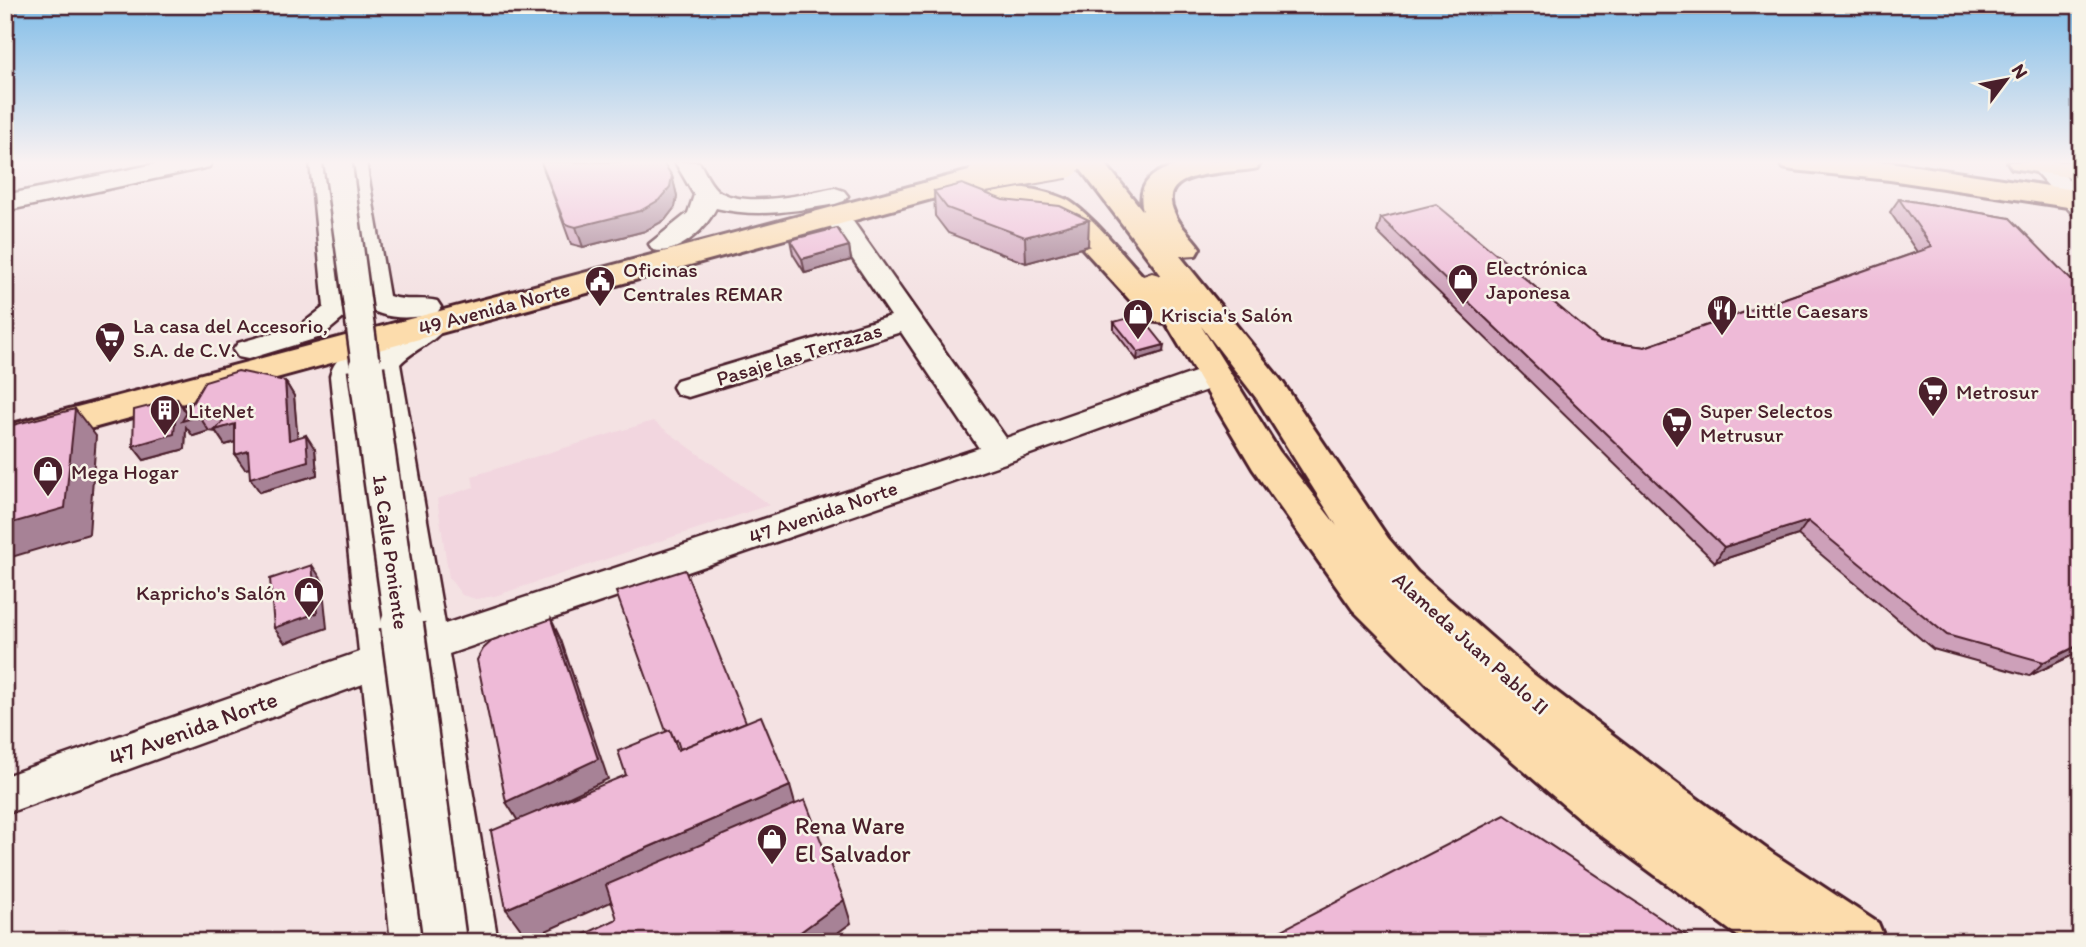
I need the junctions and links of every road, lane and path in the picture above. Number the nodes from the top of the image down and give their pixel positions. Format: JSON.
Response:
{"nodes":[{"id":1,"x":327,"y":206,"type":"edge"},
{"id":2,"x":344,"y":206,"type":"edge"},
{"id":3,"x":361,"y":206,"type":"edge"},
{"id":4,"x":706,"y":206,"type":"edge"},
{"id":5,"x":836,"y":206,"type":"junction"},
{"id":6,"x":1055,"y":206,"type":"edge"},
{"id":7,"x":1093,"y":206,"type":"edge"},
{"id":8,"x":1124,"y":206,"type":"edge"},
{"id":9,"x":1157,"y":206,"type":"edge"},
{"id":10,"x":662,"y":244,"type":"junction"},
{"id":11,"x":376,"y":301,"type":"junction"},
{"id":12,"x":340,"y":310,"type":"junction"},
{"id":13,"x":430,"y":316,"type":"junction"},
{"id":14,"x":909,"y":320,"type":"junction"},
{"id":15,"x":385,"y":362,"type":"junction"},
{"id":16,"x":1206,"y":362,"type":"junction"},
{"id":17,"x":248,"y":363,"type":"junction"},
{"id":18,"x":345,"y":376,"type":"junction"},
{"id":19,"x":688,"y":387,"type":"dead end"},
{"id":20,"x":1270,"y":391,"type":"junction"},
{"id":21,"x":5,"y":413,"type":"edge"},
{"id":22,"x":5,"y":439,"type":"edge"},
{"id":23,"x":999,"y":453,"type":"junction"},
{"id":24,"x":410,"y":520,"type":"junction"},
{"id":25,"x":365,"y":535,"type":"junction"},
{"id":26,"x":429,"y":645,"type":"junction"},
{"id":27,"x":381,"y":661,"type":"junction"},
{"id":28,"x":5,"y":795,"type":"edge"},
{"id":29,"x":414,"y":942,"type":"edge"},
{"id":30,"x":445,"y":942,"type":"edge"},
{"id":31,"x":475,"y":942,"type":"edge"},
{"id":32,"x":1792,"y":942,"type":"edge"},
{"id":33,"x":1859,"y":942,"type":"edge"}],
"edges":[{"from":1,"to":12,"type":"street"},
{"from":2,"to":30,"type":"street","name":"1a Calle Poniente","bridge":true},
{"from":3,"to":11,"type":"street"},
{"from":4,"to":10,"type":"street"},
{"from":5,"to":10,"type":"main road","name":"49 Avenida Norte"},
{"from":5,"to":13,"type":"main road","name":"49 Avenida Norte"},
{"from":5,"to":14,"type":"street","name":"Pasaje las Terrazas"},
{"from":6,"to":16,"type":"main road"},
{"from":7,"to":16,"type":"main road","name":"Alameda Juan Pablo II"},
{"from":8,"to":20,"type":"main road","name":"Alameda Juan Pablo II"},
{"from":9,"to":20,"type":"main road"},
{"from":10,"to":13,"type":"main road","name":"49 Avenida Norte"},
{"from":11,"to":12,"type":"street"},
{"from":11,"to":13,"type":"street"},
{"from":12,"to":17,"type":"street"},
{"from":13,"to":15,"type":"street"},
{"from":13,"to":17,"type":"main road","name":"49 Avenida Norte"},
{"from":14,"to":19,"type":"street","name":"Pasaje las Terrazas"},
{"from":14,"to":23,"type":"street","name":"Pasaje las Terrazas"},
{"from":15,"to":18,"type":"street"},
{"from":15,"to":24,"type":"street","name":"1a Calle Poniente"},
{"from":16,"to":23,"type":"street","name":"47 Avenida Norte"},
{"from":16,"to":32,"type":"main road","name":"Alameda Juan Pablo II"},
{"from":17,"to":18,"type":"street"},
{"from":17,"to":21,"type":"main road","name":"49 Avenida Norte"},
{"from":17,"to":22,"type":"main road","name":"49 Avenida Norte"},
{"from":18,"to":25,"type":"street","name":"1a Calle Poniente"},
{"from":20,"to":33,"type":"main road","name":"Alameda Juan Pablo II"},
{"from":23,"to":26,"type":"street","name":"47 Avenida Norte"},
{"from":24,"to":25,"type":"street"},
{"from":24,"to":26,"type":"street","name":"1a Calle Poniente"},
{"from":25,"to":27,"type":"street","name":"1a Calle Poniente"},
{"from":26,"to":31,"type":"street","name":"1a Calle Poniente"},
{"from":27,"to":28,"type":"street","name":"47 Avenida Norte"},
{"from":27,"to":29,"type":"street","name":"1a Calle Poniente"}]}
